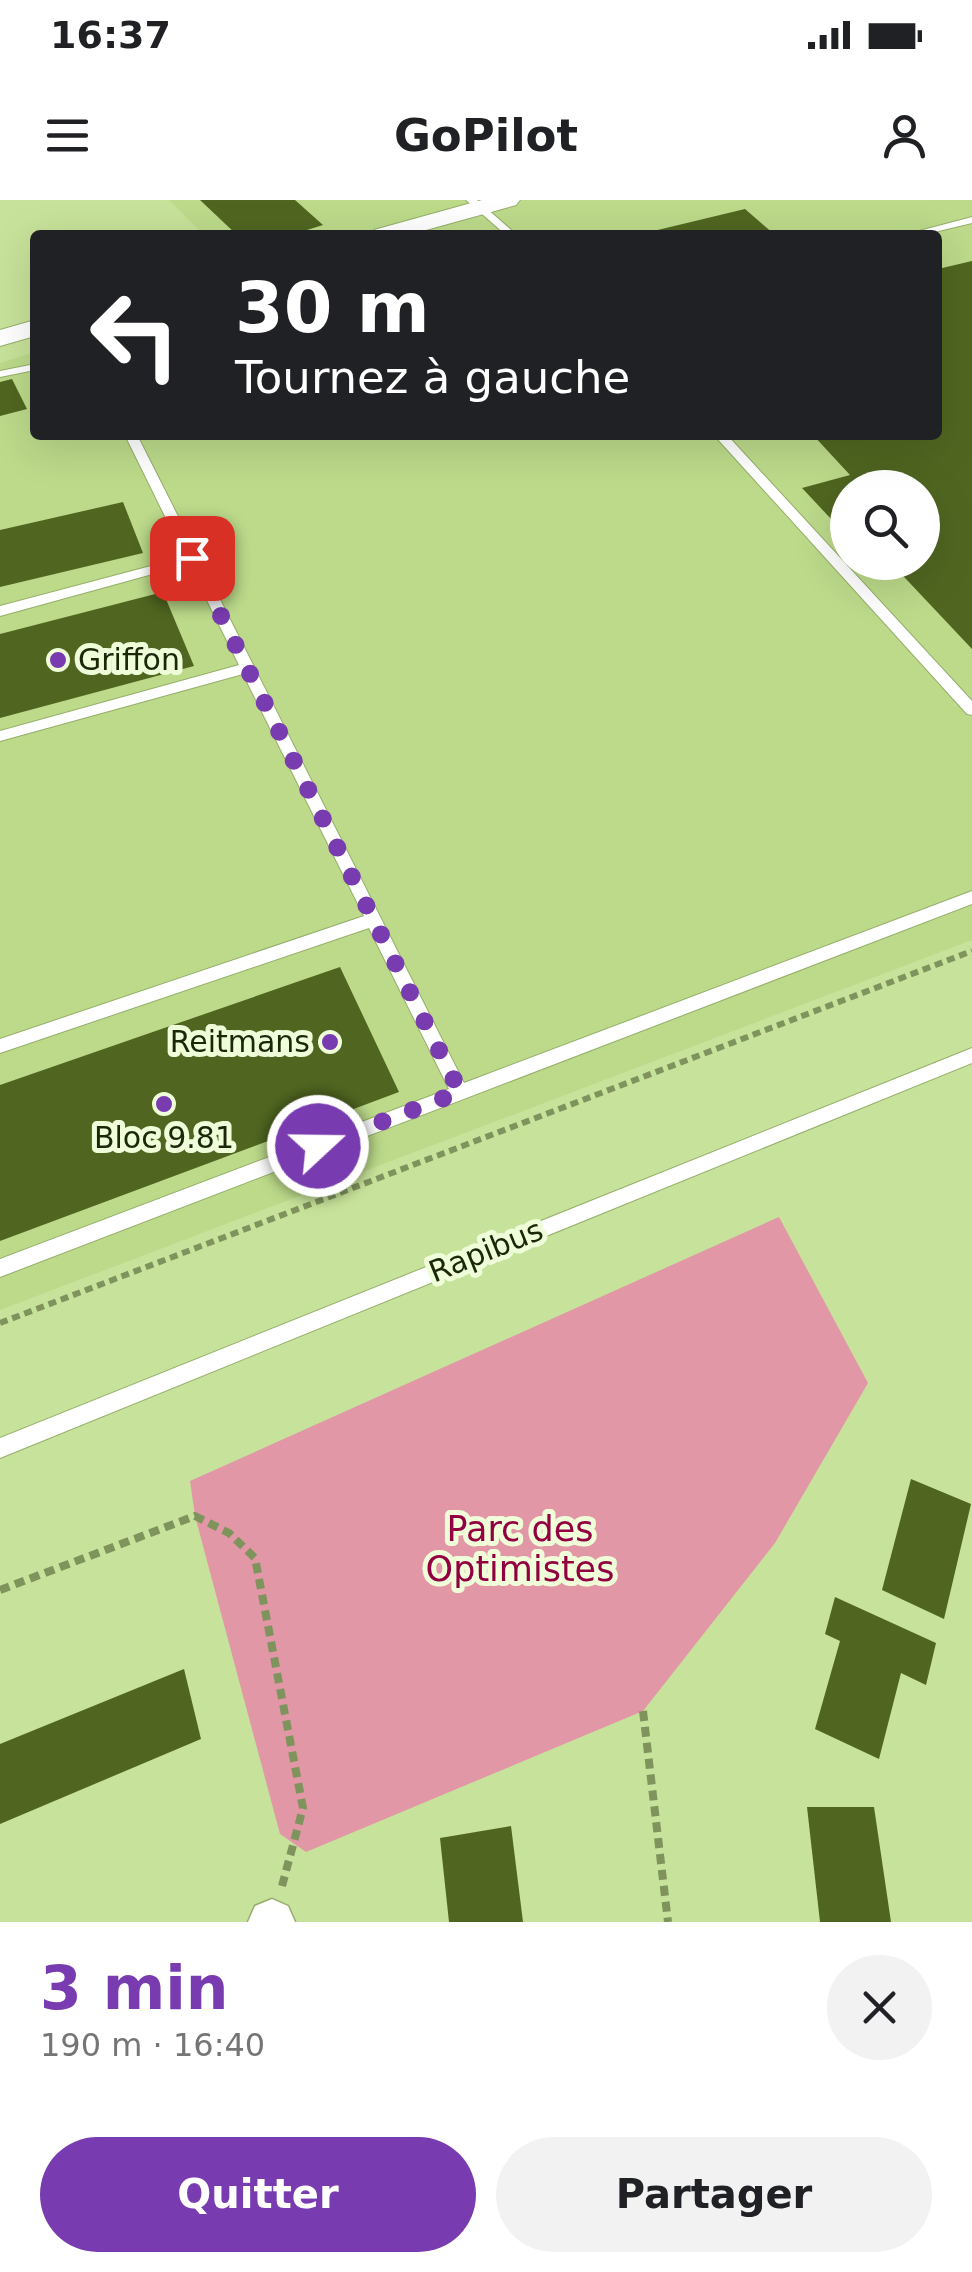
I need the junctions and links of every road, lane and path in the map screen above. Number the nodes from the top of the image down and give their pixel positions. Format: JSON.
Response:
{"nodes":[{"id":1,"x":508,"y":200,"type":"edge"},
{"id":2,"x":475,"y":204,"type":"edge"},
{"id":3,"x":972,"y":220,"type":"edge"},
{"id":4,"x":397,"y":230,"type":"edge"},
{"id":5,"x":506,"y":230,"type":"edge"},
{"id":6,"x":930,"y":230,"type":"edge"},
{"id":7,"x":30,"y":329,"type":"edge"},
{"id":8,"x":0,"y":338,"type":"edge"},
{"id":9,"x":30,"y":368,"type":"edge"},
{"id":10,"x":0,"y":374,"type":"edge"},
{"id":11,"x":133,"y":440,"type":"edge"},
{"id":12,"x":725,"y":440,"type":"edge"},
{"id":13,"x":192,"y":558,"type":"junction"},
{"id":14,"x":0,"y":611,"type":"edge"},
{"id":15,"x":246,"y":668,"type":"junction"},
{"id":16,"x":972,"y":710,"type":"edge"},
{"id":17,"x":0,"y":736,"type":"edge"},
{"id":18,"x":972,"y":897,"type":"edge"},
{"id":19,"x":372,"y":920,"type":"junction"},
{"id":20,"x":972,"y":951,"type":"edge"},
{"id":21,"x":0,"y":1046,"type":"edge"},
{"id":22,"x":972,"y":1055,"type":"edge"},
{"id":23,"x":460,"y":1092,"type":"junction"},
{"id":24,"x":0,"y":1268,"type":"edge"},
{"id":25,"x":0,"y":1323,"type":"edge"},
{"id":26,"x":0,"y":1448,"type":"edge"},
{"id":27,"x":0,"y":1590,"type":"edge"},
{"id":28,"x":643,"y":1711,"type":"dead end"},
{"id":29,"x":272,"y":1922,"type":"edge"},
{"id":30,"x":668,"y":1922,"type":"edge"}],
"edges":[{"from":1,"to":2,"type":"street"},
{"from":2,"to":4,"type":"street"},
{"from":2,"to":5,"type":"lane"},
{"from":3,"to":6,"type":"lane"},
{"from":7,"to":8,"type":"street"},
{"from":9,"to":10,"type":"lane"},
{"from":11,"to":13,"type":"lane"},
{"from":12,"to":16,"type":"lane"},
{"from":13,"to":14,"type":"lane"},
{"from":13,"to":15,"type":"lane"},
{"from":15,"to":17,"type":"lane"},
{"from":15,"to":19,"type":"lane"},
{"from":18,"to":23,"type":"lane"},
{"from":19,"to":21,"type":"lane"},
{"from":19,"to":23,"type":"lane"},
{"from":20,"to":25,"type":"path"},
{"from":22,"to":26,"type":"lane","name":"Rapibus"},
{"from":23,"to":24,"type":"lane"},
{"from":27,"to":29,"type":"path"},
{"from":28,"to":30,"type":"path"}]}
